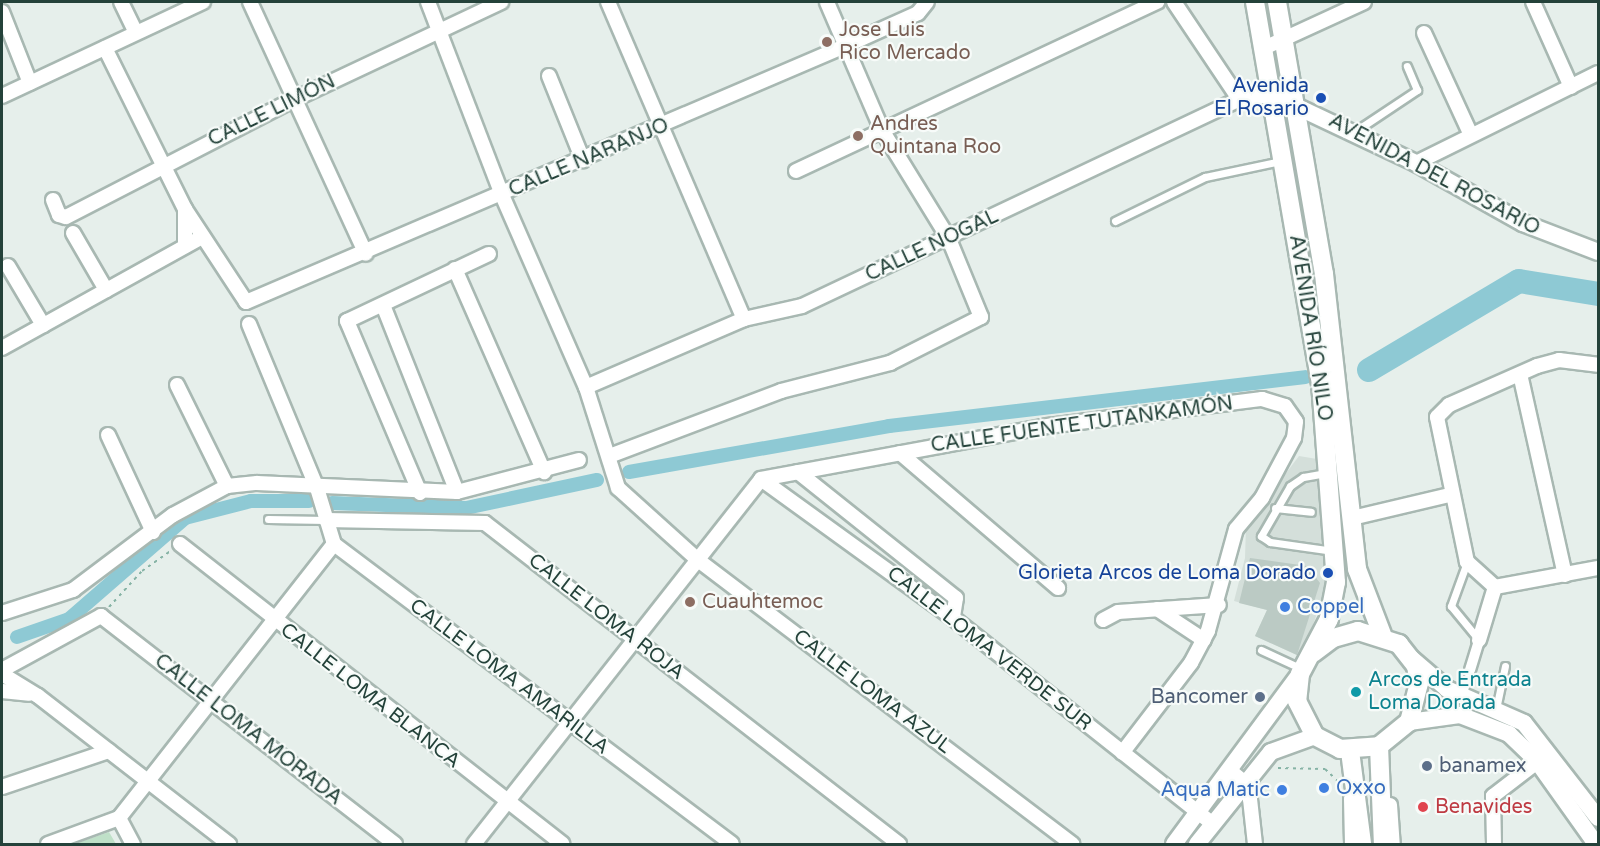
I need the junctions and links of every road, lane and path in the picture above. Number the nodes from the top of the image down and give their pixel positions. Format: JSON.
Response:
{"nodes":[{"id":1,"x":121,"y":2,"type":"edge"},
{"id":2,"x":203,"y":2,"type":"edge"},
{"id":3,"x":250,"y":2,"type":"edge"},
{"id":4,"x":428,"y":2,"type":"edge"},
{"id":5,"x":501,"y":2,"type":"edge"},
{"id":6,"x":609,"y":2,"type":"edge"},
{"id":7,"x":827,"y":2,"type":"edge"},
{"id":8,"x":1157,"y":2,"type":"edge"},
{"id":9,"x":1174,"y":2,"type":"edge"},
{"id":10,"x":1255,"y":2,"type":"edge"},
{"id":11,"x":1277,"y":2,"type":"edge"},
{"id":12,"x":1364,"y":2,"type":"edge"},
{"id":13,"x":1533,"y":2,"type":"edge"},
{"id":14,"x":927,"y":3,"type":"edge"},
{"id":15,"x":2,"y":12,"type":"edge"},
{"id":16,"x":439,"y":31,"type":"junction"},
{"id":17,"x":136,"y":33,"type":"junction"},
{"id":18,"x":1424,"y":33,"type":"dead end"},
{"id":19,"x":1284,"y":39,"type":"junction"},
{"id":20,"x":844,"y":46,"type":"junction"},
{"id":21,"x":105,"y":48,"type":"junction"},
{"id":22,"x":1264,"y":48,"type":"junction"},
{"id":23,"x":1407,"y":66,"type":"dead end"},
{"id":24,"x":1599,"y":73,"type":"edge"},
{"id":25,"x":549,"y":76,"type":"dead end"},
{"id":26,"x":30,"y":83,"type":"junction"},
{"id":27,"x":1571,"y":87,"type":"junction"},
{"id":28,"x":1272,"y":95,"type":"junction"},
{"id":29,"x":2,"y":96,"type":"edge"},
{"id":30,"x":295,"y":99,"type":"junction"},
{"id":31,"x":1239,"y":99,"type":"junction"},
{"id":32,"x":1292,"y":101,"type":"junction"},
{"id":33,"x":662,"y":126,"type":"junction"},
{"id":34,"x":882,"y":130,"type":"junction"},
{"id":35,"x":1354,"y":132,"type":"junction"},
{"id":36,"x":1471,"y":135,"type":"junction"},
{"id":37,"x":583,"y":160,"type":"junction"},
{"id":38,"x":1283,"y":161,"type":"junction"},
{"id":39,"x":1416,"y":163,"type":"junction"},
{"id":40,"x":164,"y":165,"type":"junction"},
{"id":41,"x":796,"y":171,"type":"dead end"},
{"id":42,"x":502,"y":195,"type":"junction"},
{"id":43,"x":52,"y":201,"type":"dead end"},
{"id":44,"x":185,"y":209,"type":"junction"},
{"id":45,"x":1115,"y":221,"type":"dead end"},
{"id":46,"x":73,"y":233,"type":"dead end"},
{"id":47,"x":202,"y":237,"type":"junction"},
{"id":48,"x":949,"y":239,"type":"junction"},
{"id":49,"x":185,"y":246,"type":"junction"},
{"id":50,"x":1599,"y":252,"type":"edge"},
{"id":51,"x":366,"y":254,"type":"junction"},
{"id":52,"x":489,"y":254,"type":"dead end"},
{"id":53,"x":8,"y":266,"type":"dead end"},
{"id":54,"x":455,"y":269,"type":"junction"},
{"id":55,"x":106,"y":290,"type":"junction"},
{"id":56,"x":383,"y":306,"type":"junction"},
{"id":57,"x":744,"y":319,"type":"junction"},
{"id":58,"x":249,"y":324,"type":"dead end"},
{"id":59,"x":43,"y":325,"type":"junction"},
{"id":60,"x":2,"y":348,"type":"edge"},
{"id":61,"x":1599,"y":365,"type":"edge"},
{"id":62,"x":1520,"y":374,"type":"junction"},
{"id":63,"x":177,"y":386,"type":"dead end"},
{"id":64,"x":586,"y":387,"type":"junction"},
{"id":65,"x":108,"y":435,"type":"dead end"},
{"id":66,"x":900,"y":453,"type":"junction"},
{"id":67,"x":612,"y":455,"type":"junction"},
{"id":68,"x":579,"y":460,"type":"dead end"},
{"id":69,"x":544,"y":472,"type":"junction"},
{"id":70,"x":798,"y":472,"type":"junction"},
{"id":71,"x":1328,"y":472,"type":"junction"},
{"id":72,"x":761,"y":479,"type":"junction"},
{"id":73,"x":227,"y":486,"type":"junction"},
{"id":74,"x":317,"y":488,"type":"junction"},
{"id":75,"x":457,"y":492,"type":"junction"},
{"id":76,"x":420,"y":493,"type":"junction"},
{"id":77,"x":1449,"y":495,"type":"junction"},
{"id":78,"x":1275,"y":508,"type":"junction"},
{"id":79,"x":1311,"y":512,"type":"dead end"},
{"id":80,"x":1352,"y":518,"type":"junction"},
{"id":81,"x":268,"y":519,"type":"dead end"},
{"id":82,"x":326,"y":520,"type":"junction"},
{"id":83,"x":153,"y":532,"type":"junction"},
{"id":84,"x":180,"y":544,"type":"joint"},
{"id":85,"x":334,"y":544,"type":"junction"},
{"id":86,"x":1334,"y":551,"type":"junction"},
{"id":87,"x":698,"y":560,"type":"junction"},
{"id":88,"x":1467,"y":562,"type":"junction"},
{"id":89,"x":1599,"y":568,"type":"edge"},
{"id":90,"x":1565,"y":575,"type":"junction"},
{"id":91,"x":1495,"y":587,"type":"junction"},
{"id":92,"x":1058,"y":588,"type":"dead end"},
{"id":93,"x":1220,"y":605,"type":"junction"},
{"id":94,"x":1157,"y":609,"type":"junction"},
{"id":95,"x":2,"y":613,"type":"edge"},
{"id":96,"x":101,"y":616,"type":"junction"},
{"id":97,"x":953,"y":618,"type":"junction"},
{"id":98,"x":1103,"y":620,"type":"dead end"},
{"id":99,"x":274,"y":622,"type":"junction"},
{"id":100,"x":1382,"y":634,"type":"junction"},
{"id":101,"x":633,"y":639,"type":"junction"},
{"id":102,"x":1204,"y":640,"type":"junction"},
{"id":103,"x":1479,"y":640,"type":"junction"},
{"id":104,"x":1261,"y":650,"type":"dead end"},
{"id":105,"x":1313,"y":653,"type":"junction"},
{"id":106,"x":1411,"y":658,"type":"junction"},
{"id":107,"x":1505,"y":666,"type":"dead end"},
{"id":108,"x":1470,"y":670,"type":"joint"},
{"id":109,"x":2,"y":672,"type":"edge"},
{"id":110,"x":1302,"y":672,"type":"junction"},
{"id":111,"x":2,"y":692,"type":"edge"},
{"id":112,"x":38,"y":696,"type":"junction"},
{"id":113,"x":1461,"y":697,"type":"junction"},
{"id":114,"x":213,"y":703,"type":"junction"},
{"id":115,"x":1496,"y":709,"type":"junction"},
{"id":116,"x":568,"y":722,"type":"junction"},
{"id":117,"x":1409,"y":722,"type":"junction"},
{"id":118,"x":1315,"y":735,"type":"junction"},
{"id":119,"x":1380,"y":746,"type":"junction"},
{"id":120,"x":109,"y":751,"type":"junction"},
{"id":121,"x":1350,"y":751,"type":"junction"},
{"id":122,"x":1122,"y":753,"type":"junction"},
{"id":123,"x":1544,"y":757,"type":"junction"},
{"id":124,"x":1270,"y":772,"type":"dead end"},
{"id":125,"x":1238,"y":777,"type":"junction"},
{"id":126,"x":1354,"y":782,"type":"junction"},
{"id":127,"x":150,"y":783,"type":"junction"},
{"id":128,"x":1380,"y":783,"type":"junction"},
{"id":129,"x":2,"y":787,"type":"edge"},
{"id":130,"x":507,"y":802,"type":"junction"},
{"id":131,"x":1339,"y":802,"type":"dead end"},
{"id":132,"x":1198,"y":813,"type":"junction"},
{"id":133,"x":119,"y":818,"type":"junction"},
{"id":134,"x":1599,"y":818,"type":"edge"},
{"id":135,"x":1213,"y":824,"type":"junction"},
{"id":136,"x":48,"y":844,"type":"edge"},
{"id":137,"x":133,"y":844,"type":"edge"},
{"id":138,"x":229,"y":844,"type":"edge"},
{"id":139,"x":395,"y":844,"type":"edge"},
{"id":140,"x":474,"y":844,"type":"edge"},
{"id":141,"x":562,"y":844,"type":"edge"},
{"id":142,"x":732,"y":844,"type":"edge"},
{"id":143,"x":899,"y":844,"type":"edge"},
{"id":144,"x":1072,"y":844,"type":"edge"},
{"id":145,"x":1174,"y":844,"type":"edge"},
{"id":146,"x":1197,"y":844,"type":"edge"},
{"id":147,"x":1255,"y":844,"type":"edge"},
{"id":148,"x":1352,"y":844,"type":"edge"},
{"id":149,"x":1362,"y":844,"type":"edge"},
{"id":150,"x":1383,"y":844,"type":"edge"},
{"id":151,"x":1393,"y":844,"type":"edge"},
{"id":152,"x":1494,"y":844,"type":"edge"},
{"id":153,"x":1596,"y":844,"type":"edge"}],
"edges":[{"from":1,"to":17,"type":"street"},
{"from":2,"to":17,"type":"street"},
{"from":3,"to":30,"type":"street"},
{"from":4,"to":16,"type":"street","name":"CALLE LOMA AZUL"},
{"from":5,"to":16,"type":"street","name":"CALLE LIMÓN"},
{"from":6,"to":33,"type":"street"},
{"from":7,"to":20,"type":"street"},
{"from":8,"to":34,"type":"street"},
{"from":9,"to":31,"type":"street"},
{"from":10,"to":22,"type":"main road","name":"AVENIDA RÍO NILO"},
{"from":11,"to":19,"type":"main road","name":"AVENIDA RÍO NILO"},
{"from":12,"to":19,"type":"street"},
{"from":13,"to":27,"type":"street"},
{"from":14,"to":20,"type":"street","name":"CALLE NARANJO"},
{"from":15,"to":26,"type":"street"},
{"from":16,"to":30,"type":"street","name":"CALLE LIMÓN"},
{"from":16,"to":42,"type":"street","name":"CALLE LOMA AZUL"},
{"from":17,"to":21,"type":"street"},
{"from":18,"to":36,"type":"street"},
{"from":19,"to":22,"type":"street"},
{"from":19,"to":32,"type":"main road","name":"AVENIDA RÍO NILO"},
{"from":20,"to":33,"type":"street","name":"CALLE NARANJO"},
{"from":20,"to":34,"type":"street"},
{"from":21,"to":26,"type":"street"},
{"from":21,"to":40,"type":"street"},
{"from":22,"to":28,"type":"main road","name":"AVENIDA RÍO NILO"},
{"from":23,"to":35,"type":"lane"},
{"from":24,"to":27,"type":"street"},
{"from":25,"to":37,"type":"street"},
{"from":26,"to":29,"type":"street"},
{"from":27,"to":36,"type":"street"},
{"from":28,"to":31,"type":"street","name":"CALLE NOGAL"},
{"from":28,"to":32,"type":"street","name":"AVENIDA DEL ROSARIO"},
{"from":28,"to":38,"type":"main road","name":"AVENIDA RÍO NILO"},
{"from":30,"to":40,"type":"street","name":"CALLE LIMÓN"},
{"from":30,"to":51,"type":"street"},
{"from":31,"to":48,"type":"street","name":"CALLE NOGAL"},
{"from":32,"to":35,"type":"street","name":"AVENIDA DEL ROSARIO"},
{"from":32,"to":80,"type":"main road","name":"AVENIDA RÍO NILO"},
{"from":33,"to":37,"type":"street","name":"CALLE NARANJO"},
{"from":33,"to":57,"type":"street"},
{"from":34,"to":41,"type":"street"},
{"from":34,"to":48,"type":"street"},
{"from":35,"to":39,"type":"street","name":"AVENIDA DEL ROSARIO"},
{"from":36,"to":39,"type":"street"},
{"from":37,"to":42,"type":"street","name":"CALLE NARANJO"},
{"from":38,"to":45,"type":"lane"},
{"from":38,"to":71,"type":"main road","name":"AVENIDA RÍO NILO"},
{"from":39,"to":50,"type":"street","name":"AVENIDA DEL ROSARIO"},
{"from":40,"to":43,"type":"street","name":"CALLE LIMÓN"},
{"from":40,"to":44,"type":"street"},
{"from":42,"to":51,"type":"street","name":"CALLE NARANJO"},
{"from":42,"to":64,"type":"street","name":"CALLE LOMA AZUL"},
{"from":44,"to":47,"type":"street"},
{"from":44,"to":49,"type":"street"},
{"from":46,"to":55,"type":"street"},
{"from":47,"to":49,"type":"street"},
{"from":47,"to":51,"type":"street","name":"CALLE NARANJO"},
{"from":48,"to":57,"type":"street","name":"CALLE NOGAL"},
{"from":48,"to":67,"type":"street"},
{"from":49,"to":55,"type":"street"},
{"from":52,"to":54,"type":"street"},
{"from":53,"to":59,"type":"street"},
{"from":54,"to":56,"type":"street"},
{"from":54,"to":69,"type":"street"},
{"from":55,"to":59,"type":"street"},
{"from":56,"to":75,"type":"street"},
{"from":56,"to":76,"type":"street"},
{"from":57,"to":64,"type":"street","name":"CALLE NOGAL"},
{"from":58,"to":74,"type":"street"},
{"from":59,"to":60,"type":"street"},
{"from":61,"to":62,"type":"street"},
{"from":62,"to":77,"type":"street"},
{"from":62,"to":90,"type":"street"},
{"from":63,"to":73,"type":"street"},
{"from":64,"to":67,"type":"street","name":"CALLE LOMA AZUL"},
{"from":65,"to":83,"type":"street"},
{"from":66,"to":70,"type":"street","name":"CALLE FUENTE TUTANKAMÓN"},
{"from":66,"to":92,"type":"street"},
{"from":66,"to":93,"type":"street","name":"CALLE FUENTE TUTANKAMÓN"},
{"from":67,"to":87,"type":"street","name":"CALLE LOMA AZUL"},
{"from":68,"to":69,"type":"street"},
{"from":69,"to":75,"type":"street"},
{"from":70,"to":72,"type":"street","name":"CALLE FUENTE TUTANKAMÓN"},
{"from":70,"to":97,"type":"street"},
{"from":71,"to":78,"type":"lane"},
{"from":71,"to":86,"type":"main road","name":"AVENIDA RÍO NILO"},
{"from":72,"to":87,"type":"street"},
{"from":72,"to":97,"type":"street","name":"CALLE LOMA VERDE SUR"},
{"from":73,"to":74,"type":"street"},
{"from":73,"to":83,"type":"street"},
{"from":74,"to":76,"type":"street"},
{"from":74,"to":82,"type":"street"},
{"from":75,"to":76,"type":"street"},
{"from":77,"to":80,"type":"street"},
{"from":77,"to":88,"type":"street"},
{"from":78,"to":79,"type":"lane"},
{"from":78,"to":86,"type":"lane"},
{"from":80,"to":100,"type":"main road","name":"AVENIDA RÍO NILO"},
{"from":81,"to":82,"type":"lane","name":"CALLE LOMA ROJA"},
{"from":82,"to":85,"type":"street"},
{"from":82,"to":101,"type":"street","name":"CALLE LOMA ROJA"},
{"from":83,"to":95,"type":"street"},
{"from":84,"to":96,"type":"path"},
{"from":84,"to":99,"type":"street","name":"CALLE LOMA BLANCA"},
{"from":85,"to":99,"type":"street"},
{"from":85,"to":116,"type":"street","name":"CALLE LOMA AMARILLA"},
{"from":86,"to":105,"type":"main road","name":"AVENIDA RÍO NILO"},
{"from":87,"to":101,"type":"street"},
{"from":87,"to":144,"type":"street","name":"CALLE LOMA AZUL"},
{"from":88,"to":91,"type":"street"},
{"from":88,"to":103,"type":"lane"},
{"from":89,"to":90,"type":"street"},
{"from":90,"to":91,"type":"street"},
{"from":91,"to":103,"type":"street"},
{"from":93,"to":94,"type":"street"},
{"from":93,"to":102,"type":"street"},
{"from":94,"to":98,"type":"street"},
{"from":94,"to":102,"type":"street"},
{"from":96,"to":109,"type":"street"},
{"from":96,"to":114,"type":"street","name":"CALLE LOMA MORADA"},
{"from":97,"to":122,"type":"street","name":"CALLE LOMA VERDE SUR"},
{"from":99,"to":114,"type":"street"},
{"from":99,"to":130,"type":"street","name":"CALLE LOMA BLANCA"},
{"from":100,"to":105,"type":"main road"},
{"from":100,"to":106,"type":"main road"},
{"from":101,"to":116,"type":"street"},
{"from":101,"to":143,"type":"street","name":"CALLE LOMA ROJA"},
{"from":102,"to":122,"type":"street"},
{"from":103,"to":108,"type":"street"},
{"from":104,"to":110,"type":"lane"},
{"from":105,"to":110,"type":"main road"},
{"from":106,"to":113,"type":"street"},
{"from":106,"to":117,"type":"main road"},
{"from":107,"to":115,"type":"lane"},
{"from":108,"to":113,"type":"lane"},
{"from":109,"to":112,"type":"street"},
{"from":110,"to":118,"type":"main road"},
{"from":110,"to":125,"type":"street"},
{"from":111,"to":112,"type":"street"},
{"from":112,"to":120,"type":"street"},
{"from":113,"to":115,"type":"street"},
{"from":114,"to":127,"type":"street"},
{"from":114,"to":139,"type":"street","name":"CALLE LOMA MORADA"},
{"from":115,"to":123,"type":"street"},
{"from":116,"to":130,"type":"street"},
{"from":116,"to":142,"type":"street","name":"CALLE LOMA AMARILLA"},
{"from":117,"to":119,"type":"main road"},
{"from":117,"to":123,"type":"street"},
{"from":118,"to":121,"type":"main road"},
{"from":118,"to":125,"type":"street"},
{"from":119,"to":121,"type":"main road"},
{"from":119,"to":128,"type":"main road"},
{"from":120,"to":127,"type":"street"},
{"from":120,"to":129,"type":"street"},
{"from":121,"to":126,"type":"main road"},
{"from":122,"to":132,"type":"street","name":"CALLE LOMA VERDE SUR"},
{"from":123,"to":134,"type":"street"},
{"from":123,"to":152,"type":"street"},
{"from":123,"to":153,"type":"street"},
{"from":124,"to":131,"type":"path"},
{"from":125,"to":132,"type":"street"},
{"from":125,"to":135,"type":"street"},
{"from":125,"to":147,"type":"street"},
{"from":126,"to":148,"type":"street"},
{"from":126,"to":149,"type":"main road"},
{"from":127,"to":133,"type":"street"},
{"from":127,"to":138,"type":"street"},
{"from":128,"to":150,"type":"main road"},
{"from":128,"to":151,"type":"street"},
{"from":130,"to":140,"type":"street"},
{"from":130,"to":141,"type":"street","name":"CALLE LOMA BLANCA"},
{"from":132,"to":135,"type":"street","name":"CALLE LOMA VERDE SUR"},
{"from":132,"to":145,"type":"street"},
{"from":133,"to":136,"type":"street"},
{"from":133,"to":137,"type":"street"},
{"from":135,"to":146,"type":"street"}]}
